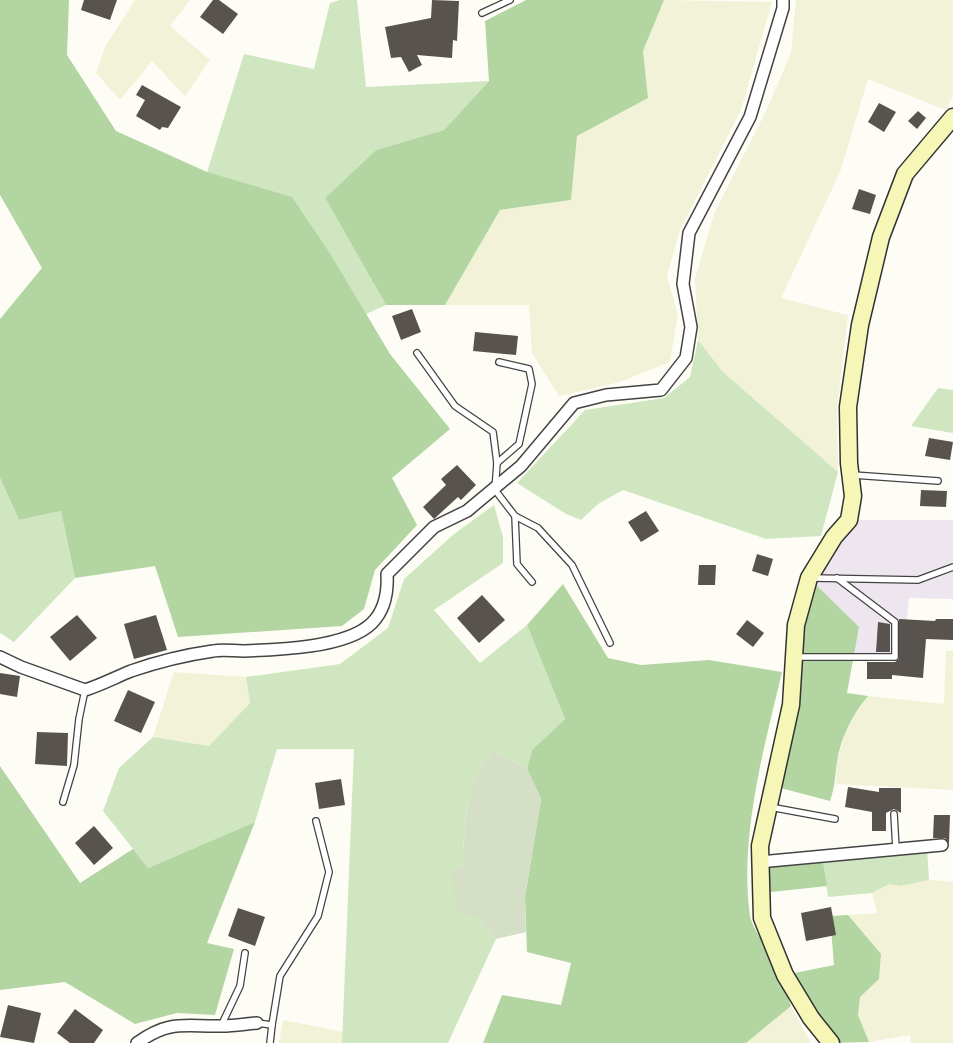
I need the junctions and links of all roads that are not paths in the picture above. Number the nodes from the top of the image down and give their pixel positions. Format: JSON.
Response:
{"nodes":[{"id":1,"x":510,"y":0,"type":"edge"},
{"id":2,"x":783,"y":0,"type":"edge"},
{"id":3,"x":482,"y":13,"type":"dead end"},
{"id":4,"x":953,"y":117,"type":"edge"},
{"id":5,"x":417,"y":353,"type":"dead end"},
{"id":6,"x":499,"y":362,"type":"dead end"},
{"id":7,"x":497,"y":463,"type":"junction"},
{"id":8,"x":851,"y":475,"type":"junction"},
{"id":9,"x":938,"y":481,"type":"dead end"},
{"id":10,"x":494,"y":490,"type":"junction"},
{"id":11,"x":515,"y":516,"type":"junction"},
{"id":12,"x":953,"y":566,"type":"edge"},
{"id":13,"x":809,"y":578,"type":"junction"},
{"id":14,"x":838,"y":578,"type":"junction"},
{"id":15,"x":532,"y":582,"type":"dead end"},
{"id":16,"x":610,"y":643,"type":"dead end"},
{"id":17,"x":794,"y":656,"type":"junction"},
{"id":18,"x":0,"y":657,"type":"edge"},
{"id":19,"x":85,"y":690,"type":"junction"},
{"id":20,"x":63,"y":802,"type":"dead end"},
{"id":21,"x":768,"y":807,"type":"junction"},
{"id":22,"x":894,"y":814,"type":"dead end"},
{"id":23,"x":835,"y":819,"type":"dead end"},
{"id":24,"x":316,"y":821,"type":"dead end"},
{"id":25,"x":942,"y":845,"type":"dead end"},
{"id":26,"x":896,"y":850,"type":"junction"},
{"id":27,"x":760,"y":862,"type":"junction"},
{"id":28,"x":246,"y":953,"type":"dead end"},
{"id":29,"x":257,"y":1023,"type":"joint"},
{"id":30,"x":221,"y":1026,"type":"junction"},
{"id":31,"x":272,"y":1026,"type":"junction"},
{"id":32,"x":137,"y":1043,"type":"edge"},
{"id":33,"x":270,"y":1043,"type":"edge"},
{"id":34,"x":831,"y":1043,"type":"edge"}],
"edges":[{"from":1,"to":3,"type":"lane"},
{"from":2,"to":10,"type":"street"},
{"from":4,"to":8,"type":"street"},
{"from":5,"to":7,"type":"lane"},
{"from":6,"to":7,"type":"lane"},
{"from":7,"to":10,"type":"lane"},
{"from":8,"to":9,"type":"lane"},
{"from":8,"to":13,"type":"street"},
{"from":10,"to":11,"type":"lane"},
{"from":10,"to":19,"type":"street"},
{"from":11,"to":15,"type":"lane"},
{"from":11,"to":16,"type":"lane"},
{"from":12,"to":14,"type":"lane"},
{"from":13,"to":14,"type":"lane"},
{"from":13,"to":17,"type":"street"},
{"from":14,"to":17,"type":"lane"},
{"from":17,"to":21,"type":"street"},
{"from":18,"to":19,"type":"street"},
{"from":19,"to":20,"type":"lane"},
{"from":21,"to":23,"type":"lane"},
{"from":21,"to":27,"type":"street"},
{"from":22,"to":26,"type":"lane"},
{"from":24,"to":31,"type":"lane"},
{"from":25,"to":26,"type":"street"},
{"from":26,"to":27,"type":"street"},
{"from":27,"to":34,"type":"street"},
{"from":28,"to":30,"type":"lane"},
{"from":29,"to":30,"type":"street"},
{"from":29,"to":31,"type":"lane"},
{"from":30,"to":32,"type":"street"},
{"from":31,"to":33,"type":"lane"}]}
